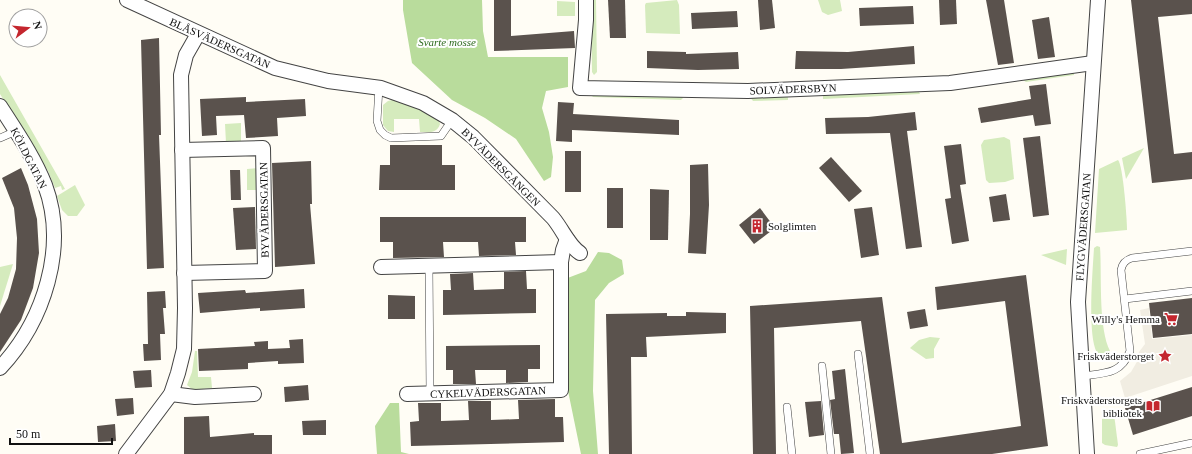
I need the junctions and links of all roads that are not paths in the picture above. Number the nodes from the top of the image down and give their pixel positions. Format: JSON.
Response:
{"nodes":[{"id":1,"x":127,"y":0,"type":"edge"},
{"id":2,"x":586,"y":0,"type":"edge"},
{"id":3,"x":1098,"y":0,"type":"edge"},
{"id":4,"x":198,"y":34,"type":"junction"},
{"id":5,"x":1093,"y":63,"type":"junction"},
{"id":6,"x":315,"y":78,"type":"joint"},
{"id":7,"x":379,"y":88,"type":"junction"},
{"id":8,"x":0,"y":106,"type":"edge"},
{"id":9,"x":452,"y":120,"type":"junction"},
{"id":10,"x":16,"y":131,"type":"junction"},
{"id":11,"x":0,"y":138,"type":"edge"},
{"id":12,"x":182,"y":150,"type":"junction"},
{"id":13,"x":567,"y":239,"type":"junction"},
{"id":14,"x":1192,"y":251,"type":"edge"},
{"id":15,"x":580,"y":253,"type":"dead end"},
{"id":16,"x":561,"y":262,"type":"junction"},
{"id":17,"x":429,"y":266,"type":"junction"},
{"id":18,"x":381,"y":268,"type":"dead end"},
{"id":19,"x":184,"y":274,"type":"junction"},
{"id":20,"x":1192,"y":291,"type":"edge"},
{"id":21,"x":1125,"y":299,"type":"junction"},
{"id":22,"x":858,"y":354,"type":"dead end"},
{"id":23,"x":822,"y":366,"type":"dead end"},
{"id":24,"x":0,"y":368,"type":"edge"},
{"id":25,"x":1082,"y":376,"type":"junction"},
{"id":26,"x":171,"y":394,"type":"junction"},
{"id":27,"x":254,"y":394,"type":"dead end"},
{"id":28,"x":407,"y":394,"type":"dead end"},
{"id":29,"x":430,"y":394,"type":"junction"},
{"id":30,"x":787,"y":407,"type":"dead end"},
{"id":31,"x":1192,"y":443,"type":"edge"},
{"id":32,"x":126,"y":454,"type":"edge"},
{"id":33,"x":792,"y":454,"type":"edge"},
{"id":34,"x":831,"y":454,"type":"edge"},
{"id":35,"x":870,"y":454,"type":"edge"},
{"id":36,"x":1087,"y":454,"type":"edge"},
{"id":37,"x":1140,"y":454,"type":"edge"}],
"edges":[{"from":1,"to":4,"type":"street","name":"BLÅSVÄDERSGATAN"},
{"from":2,"to":5,"type":"street","name":"SOLVÄDERSBYN"},
{"from":3,"to":5,"type":"street","name":"FLYGVÄDERSGATAN"},
{"from":4,"to":6,"type":"street","name":"BLÅSVÄDERSGATAN"},
{"from":4,"to":12,"type":"street"},
{"from":5,"to":25,"type":"street","name":"FLYGVÄDERSGATAN"},
{"from":6,"to":7,"type":"street","name":"BYVÄDERSGÅNGEN"},
{"from":7,"to":9,"type":"street","name":"BYVÄDERSGÅNGEN"},
{"from":7,"to":9,"type":"lane"},
{"from":8,"to":10,"type":"street","name":"KÖLDGATAN"},
{"from":9,"to":13,"type":"street","name":"BYVÄDERSGÅNGEN"},
{"from":10,"to":11,"type":"lane"},
{"from":10,"to":24,"type":"street","name":"KÖLDGATAN"},
{"from":12,"to":19,"type":"street"},
{"from":12,"to":19,"type":"street","name":"BYVÄDERSGATAN"},
{"from":13,"to":15,"type":"street","name":"BYVÄDERSGÅNGEN"},
{"from":13,"to":16,"type":"street","name":"CYKELVÄDERSGATAN"},
{"from":14,"to":21,"type":"lane"},
{"from":16,"to":17,"type":"street"},
{"from":16,"to":29,"type":"street","name":"CYKELVÄDERSGATAN"},
{"from":17,"to":18,"type":"street"},
{"from":17,"to":29,"type":"lane"},
{"from":19,"to":26,"type":"street"},
{"from":20,"to":21,"type":"lane"},
{"from":21,"to":25,"type":"lane"},
{"from":22,"to":35,"type":"lane"},
{"from":23,"to":34,"type":"lane"},
{"from":25,"to":36,"type":"street","name":"FLYGVÄDERSGATAN"},
{"from":26,"to":27,"type":"street"},
{"from":26,"to":32,"type":"street"},
{"from":28,"to":29,"type":"street","name":"CYKELVÄDERSGATAN"},
{"from":30,"to":33,"type":"lane"},
{"from":31,"to":37,"type":"lane"}]}
